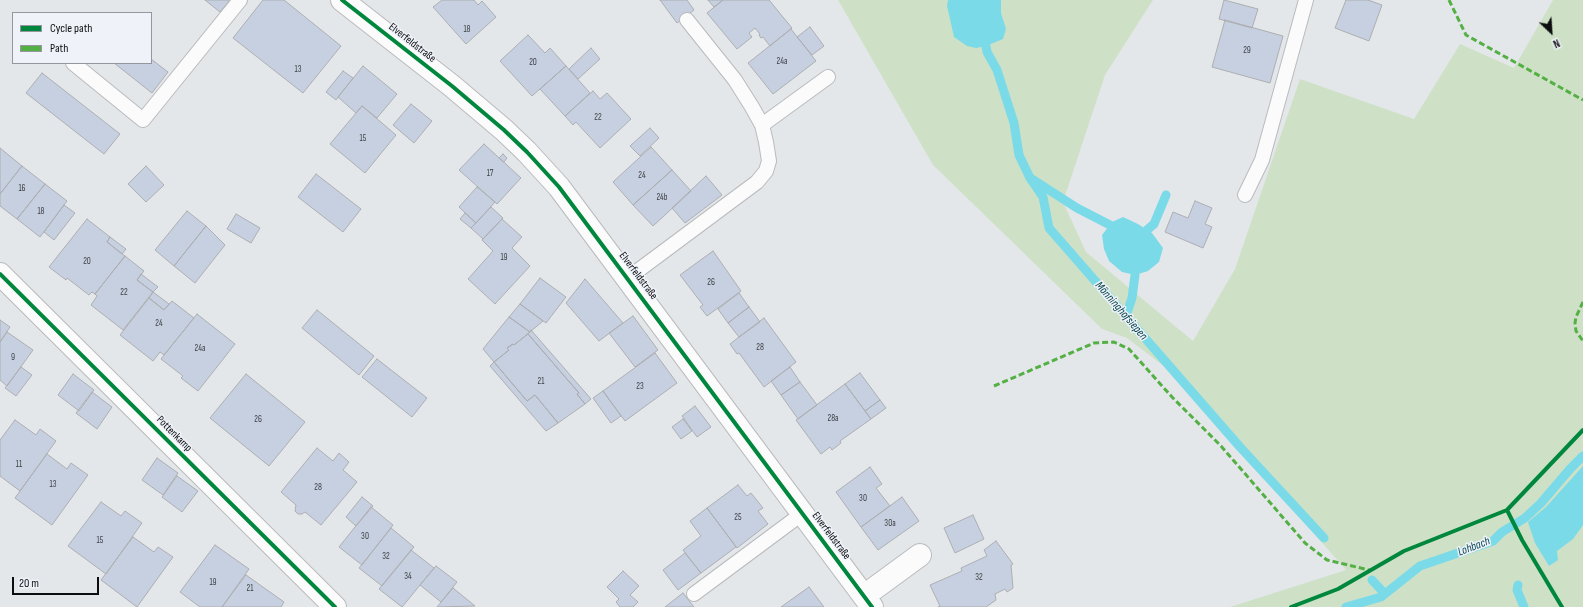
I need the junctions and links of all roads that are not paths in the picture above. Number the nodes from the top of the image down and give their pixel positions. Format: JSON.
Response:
{"nodes":[{"id":1,"x":240,"y":0,"type":"edge"},
{"id":2,"x":342,"y":0,"type":"edge"},
{"id":3,"x":1306,"y":0,"type":"edge"},
{"id":4,"x":687,"y":20,"type":"dead end"},
{"id":5,"x":74,"y":64,"type":"edge"},
{"id":6,"x":828,"y":77,"type":"dead end"},
{"id":7,"x":762,"y":126,"type":"junction"},
{"id":8,"x":1245,"y":195,"type":"dead end"},
{"id":9,"x":0,"y":274,"type":"edge"},
{"id":10,"x":628,"y":278,"type":"junction"},
{"id":11,"x":803,"y":513,"type":"junction"},
{"id":12,"x":920,"y":555,"type":"dead end"},
{"id":13,"x":694,"y":594,"type":"dead end"},
{"id":14,"x":868,"y":602,"type":"edge"},
{"id":15,"x":335,"y":607,"type":"edge"}],
"edges":[{"from":1,"to":5,"type":"lane"},
{"from":2,"to":10,"type":"street","name":"Elverfeldstraße"},
{"from":3,"to":8,"type":"lane"},
{"from":4,"to":7,"type":"lane"},
{"from":6,"to":7,"type":"lane"},
{"from":7,"to":10,"type":"lane"},
{"from":9,"to":15,"type":"street","name":"Pottenkamp"},
{"from":10,"to":11,"type":"street","name":"Elverfeldstraße"},
{"from":11,"to":13,"type":"lane"},
{"from":11,"to":14,"type":"street","name":"Elverfeldstraße"},
{"from":12,"to":14,"type":"street","name":"Elverfeldstraße"}]}
